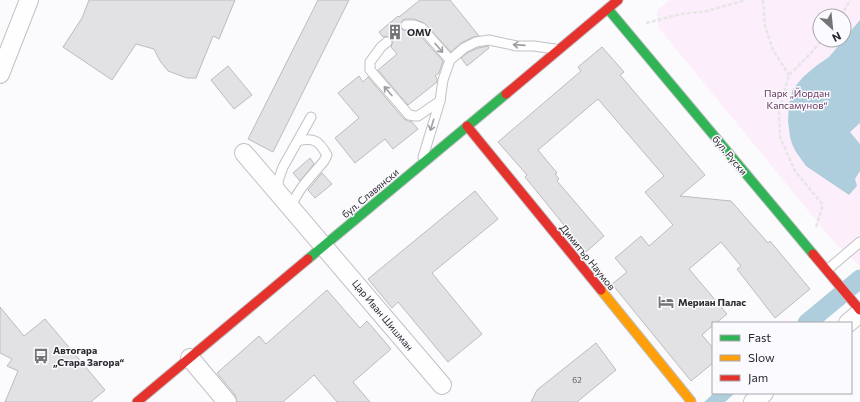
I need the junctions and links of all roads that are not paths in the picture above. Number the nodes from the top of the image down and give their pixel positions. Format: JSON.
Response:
{"nodes":[{"id":1,"x":29,"y":0,"type":"edge"},
{"id":2,"x":609,"y":3,"type":"edge"},
{"id":3,"x":406,"y":25,"type":"dead end"},
{"id":4,"x":387,"y":42,"type":"dead end"},
{"id":5,"x":558,"y":50,"type":"junction"},
{"id":6,"x":450,"y":60,"type":"junction"},
{"id":7,"x":0,"y":74,"type":"edge"},
{"id":8,"x":440,"y":101,"type":"junction"},
{"id":9,"x":311,"y":117,"type":"dead end"},
{"id":10,"x":467,"y":126,"type":"junction"},
{"id":11,"x":298,"y":141,"type":"junction"},
{"id":12,"x":244,"y":152,"type":"dead end"},
{"id":13,"x":421,"y":165,"type":"junction"},
{"id":14,"x":279,"y":193,"type":"junction"},
{"id":15,"x":291,"y":208,"type":"junction"},
{"id":16,"x":860,"y":242,"type":"edge"},
{"id":17,"x":324,"y":246,"type":"junction"},
{"id":18,"x":827,"y":270,"type":"junction"},
{"id":19,"x":860,"y":310,"type":"edge"},
{"id":20,"x":860,"y":313,"type":"edge"},
{"id":21,"x":849,"y":322,"type":"edge"},
{"id":22,"x":190,"y":358,"type":"junction"},
{"id":23,"x":442,"y":385,"type":"dead end"},
{"id":24,"x":763,"y":394,"type":"edge"},
{"id":25,"x":691,"y":401,"type":"edge"},
{"id":26,"x":137,"y":402,"type":"edge"},
{"id":27,"x":228,"y":402,"type":"edge"},
{"id":28,"x":753,"y":402,"type":"edge"}],
"edges":[{"from":1,"to":7,"type":"street"},
{"from":2,"to":5,"type":"street","name":"бул. Славянски"},
{"from":2,"to":18,"type":"street","name":"бул. Руски"},
{"from":3,"to":6,"type":"lane","one_way":true},
{"from":8,"to":4,"type":"lane","one_way":true},
{"from":5,"to":6,"type":"lane","one_way":true},
{"from":5,"to":10,"type":"street","name":"бул. Славянски"},
{"from":6,"to":8,"type":"lane"},
{"from":8,"to":13,"type":"lane","one_way":true},
{"from":9,"to":11,"type":"lane"},
{"from":10,"to":13,"type":"street","name":"бул. Славянски"},
{"from":10,"to":25,"type":"street","name":"Димитър Наумов"},
{"from":11,"to":14,"type":"lane"},
{"from":11,"to":15,"type":"lane"},
{"from":12,"to":14,"type":"street","name":"Цар Иван Шишман"},
{"from":13,"to":17,"type":"street","name":"бул. Славянски"},
{"from":14,"to":15,"type":"street","name":"Цар Иван Шишман"},
{"from":15,"to":17,"type":"street","name":"Цар Иван Шишман"},
{"from":16,"to":18,"type":"lane"},
{"from":17,"to":22,"type":"street","name":"бул. Славянски"},
{"from":17,"to":23,"type":"street","name":"Цар Иван Шишман"},
{"from":18,"to":19,"type":"street","name":"бул. Руски"},
{"from":20,"to":21,"type":"street"},
{"from":22,"to":26,"type":"street","name":"бул. Славянски"},
{"from":22,"to":27,"type":"street"},
{"from":24,"to":28,"type":"street"}]}
